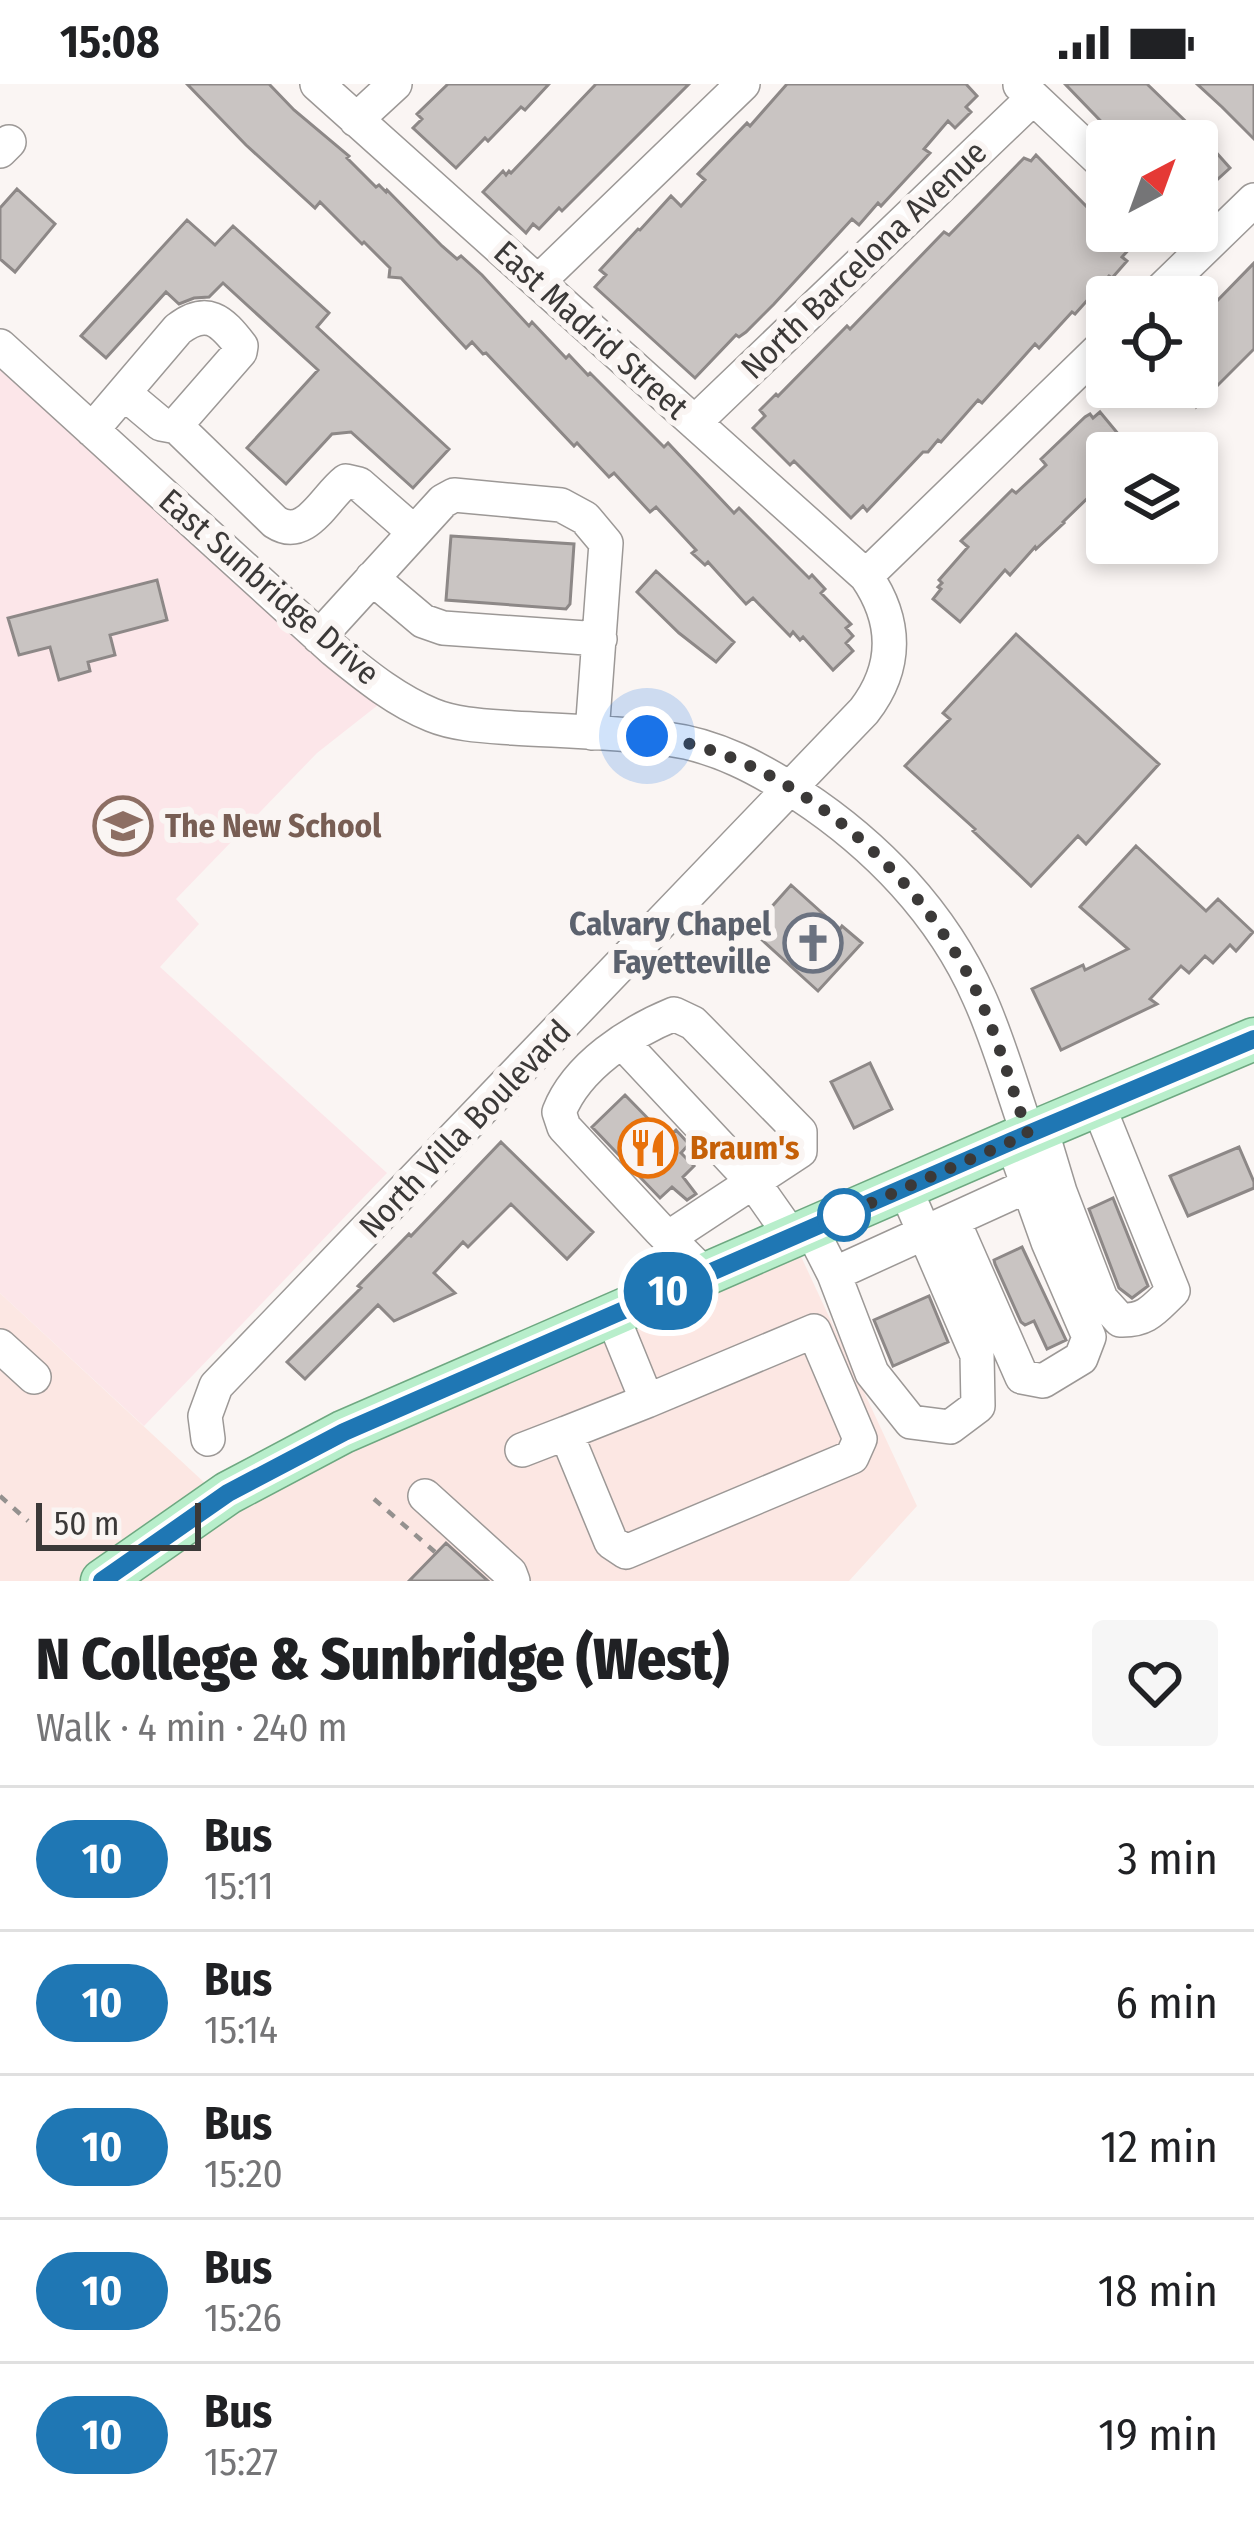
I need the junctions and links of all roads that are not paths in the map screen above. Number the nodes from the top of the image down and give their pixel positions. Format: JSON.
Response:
{"nodes":[{"id":1,"x":316,"y":84,"type":"edge"},
{"id":2,"x":395,"y":84,"type":"edge"},
{"id":3,"x":742,"y":84,"type":"edge"},
{"id":4,"x":1026,"y":91,"type":"edge"},
{"id":5,"x":356,"y":120,"type":"junction"},
{"id":6,"x":1086,"y":147,"type":"edge"},
{"id":7,"x":1254,"y":200,"type":"edge"},
{"id":8,"x":1218,"y":223,"type":"edge"},
{"id":9,"x":538,"y":282,"type":"junction"},
{"id":10,"x":0,"y":346,"type":"edge"},
{"id":11,"x":1086,"y":362,"type":"edge"},
{"id":12,"x":124,"y":393,"type":"junction"},
{"id":13,"x":695,"y":422,"type":"junction"},
{"id":14,"x":175,"y":425,"type":"junction"},
{"id":15,"x":92,"y":430,"type":"junction"},
{"id":16,"x":414,"y":532,"type":"junction"},
{"id":17,"x":866,"y":576,"type":"junction"},
{"id":18,"x":372,"y":578,"type":"junction"},
{"id":19,"x":319,"y":637,"type":"junction"},
{"id":20,"x":600,"y":639,"type":"junction"},
{"id":21,"x":592,"y":733,"type":"junction"},
{"id":22,"x":791,"y":790,"type":"junction"},
{"id":23,"x":570,"y":1019,"type":"junction"},
{"id":24,"x":1254,"y":1039,"type":"edge"},
{"id":25,"x":606,"y":1055,"type":"junction"},
{"id":26,"x":1098,"y":1105,"type":"junction"},
{"id":27,"x":1027,"y":1135,"type":"junction"},
{"id":28,"x":754,"y":1183,"type":"junction"},
{"id":29,"x":905,"y":1188,"type":"junction"},
{"id":30,"x":1040,"y":1194,"type":"junction"},
{"id":31,"x":939,"y":1227,"type":"junction"},
{"id":32,"x":663,"y":1233,"type":"junction"},
{"id":33,"x":802,"y":1233,"type":"junction"},
{"id":34,"x":834,"y":1274,"type":"junction"},
{"id":35,"x":705,"y":1275,"type":"junction"},
{"id":36,"x":612,"y":1315,"type":"junction"},
{"id":37,"x":0,"y":1346,"type":"edge"},
{"id":38,"x":34,"y":1377,"type":"dead end"},
{"id":39,"x":647,"y":1400,"type":"junction"},
{"id":40,"x":566,"y":1432,"type":"junction"},
{"id":41,"x":208,"y":1439,"type":"dead end"},
{"id":42,"x":522,"y":1450,"type":"dead end"},
{"id":43,"x":425,"y":1496,"type":"dead end"},
{"id":44,"x":102,"y":1581,"type":"edge"},
{"id":45,"x":513,"y":1581,"type":"edge"}],
"edges":[{"from":1,"to":5,"type":"street","name":"East Madrid Street"},
{"from":2,"to":5,"type":"street"},
{"from":3,"to":9,"type":"street"},
{"from":4,"to":6,"type":"street"},
{"from":4,"to":13,"type":"street","name":"North Barcelona Avenue"},
{"from":5,"to":9,"type":"street","name":"East Madrid Street"},
{"from":7,"to":8,"type":"street"},
{"from":9,"to":13,"type":"street","name":"East Madrid Street"},
{"from":10,"to":15,"type":"street","name":"East Sunbridge Drive"},
{"from":11,"to":17,"type":"street"},
{"from":12,"to":14,"type":"street"},
{"from":12,"to":14,"type":"street"},
{"from":12,"to":15,"type":"street"},
{"from":13,"to":17,"type":"street","name":"East Madrid Street"},
{"from":14,"to":16,"type":"street"},
{"from":15,"to":19,"type":"street","name":"East Sunbridge Drive"},
{"from":16,"to":18,"type":"street"},
{"from":16,"to":20,"type":"street"},
{"from":17,"to":22,"type":"street","name":"North Villa Boulevard"},
{"from":18,"to":19,"type":"street"},
{"from":18,"to":20,"type":"street"},
{"from":19,"to":21,"type":"street","name":"East Sunbridge Drive"},
{"from":20,"to":21,"type":"street"},
{"from":21,"to":22,"type":"street","name":"East Sunbridge Drive"},
{"from":22,"to":23,"type":"street","name":"North Villa Boulevard"},
{"from":22,"to":27,"type":"street","name":"East Sunbridge Drive"},
{"from":23,"to":25,"type":"street"},
{"from":23,"to":41,"type":"street","name":"North Villa Boulevard"},
{"from":24,"to":26,"type":"main road"},
{"from":25,"to":28,"type":"street"},
{"from":25,"to":28,"type":"street"},
{"from":25,"to":32,"type":"street"},
{"from":26,"to":27,"type":"main road"},
{"from":26,"to":30,"type":"street"},
{"from":27,"to":29,"type":"main road"},
{"from":27,"to":30,"type":"street","name":"East Sunbridge Drive"},
{"from":28,"to":32,"type":"street"},
{"from":28,"to":33,"type":"street"},
{"from":29,"to":31,"type":"street"},
{"from":29,"to":33,"type":"main road"},
{"from":30,"to":31,"type":"street"},
{"from":30,"to":31,"type":"street"},
{"from":31,"to":34,"type":"street"},
{"from":31,"to":34,"type":"street"},
{"from":32,"to":35,"type":"street"},
{"from":33,"to":34,"type":"street"},
{"from":33,"to":35,"type":"main road"},
{"from":35,"to":36,"type":"main road"},
{"from":36,"to":39,"type":"street"},
{"from":36,"to":44,"type":"main road"},
{"from":37,"to":38,"type":"street"},
{"from":39,"to":40,"type":"street"},
{"from":39,"to":40,"type":"street"},
{"from":40,"to":42,"type":"street"},
{"from":43,"to":45,"type":"street"}]}
